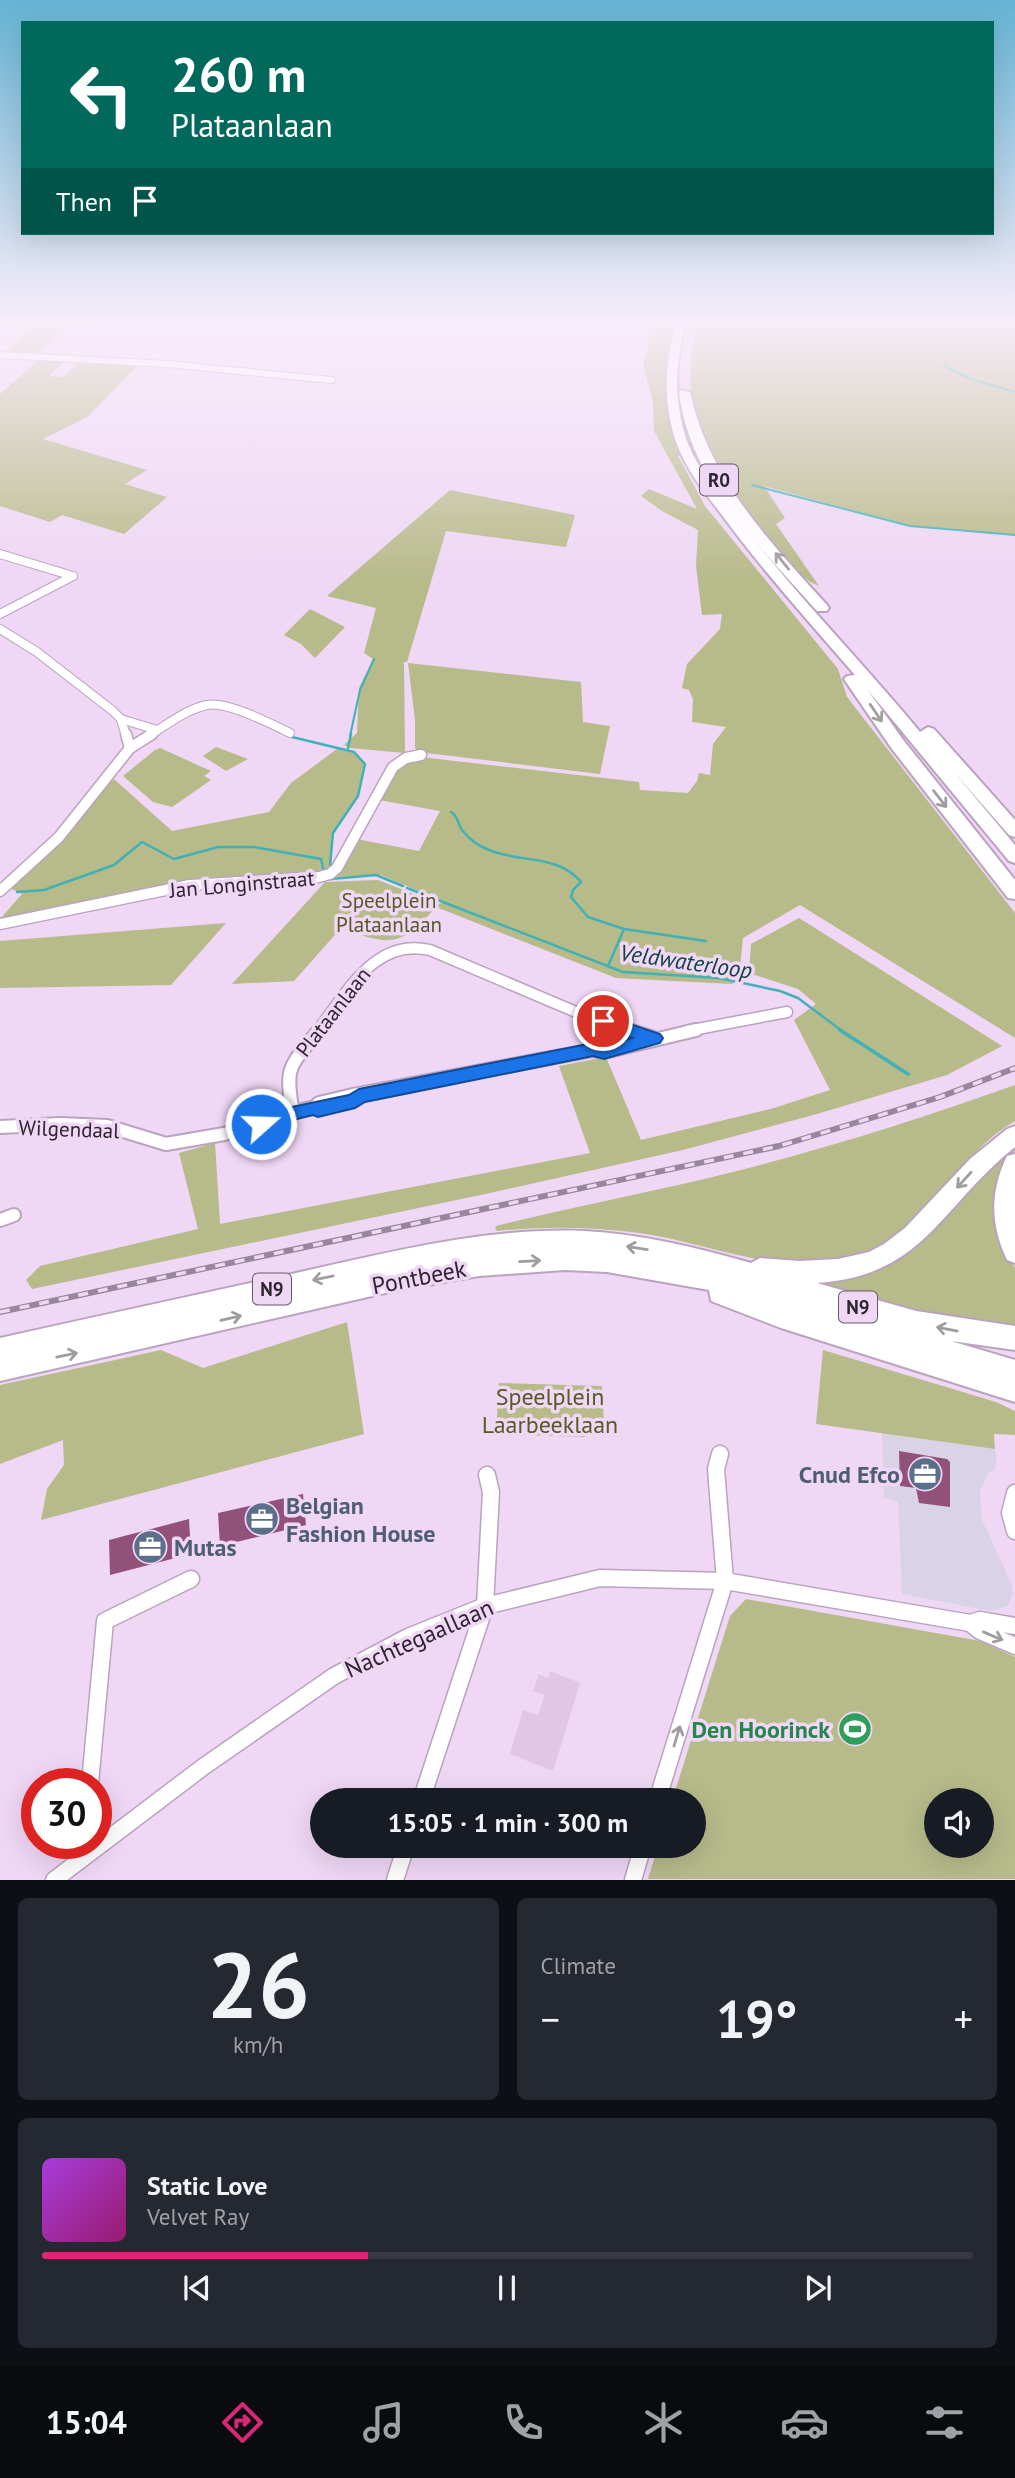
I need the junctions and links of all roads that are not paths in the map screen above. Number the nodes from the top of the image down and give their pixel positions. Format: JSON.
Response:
{"nodes":[{"id":1,"x":673,"y":406,"type":"edge"},
{"id":2,"x":687,"y":406,"type":"edge"},
{"id":3,"x":0,"y":554,"type":"edge"},
{"id":4,"x":795,"y":599,"type":"junction"},
{"id":5,"x":0,"y":614,"type":"edge"},
{"id":6,"x":0,"y":629,"type":"edge"},
{"id":7,"x":121,"y":719,"type":"junction"},
{"id":8,"x":157,"y":730,"type":"junction"},
{"id":9,"x":290,"y":733,"type":"dead end"},
{"id":10,"x":130,"y":748,"type":"junction"},
{"id":11,"x":421,"y":755,"type":"dead end"},
{"id":12,"x":1014,"y":830,"type":"edge"},
{"id":13,"x":1015,"y":857,"type":"edge"},
{"id":14,"x":0,"y":891,"type":"edge"},
{"id":15,"x":1015,"y":893,"type":"edge"},
{"id":16,"x":0,"y":924,"type":"edge"},
{"id":17,"x":576,"y":1012,"type":"junction"},
{"id":18,"x":787,"y":1012,"type":"dead end"},
{"id":19,"x":654,"y":1038,"type":"junction"},
{"id":20,"x":593,"y":1050,"type":"junction"},
{"id":21,"x":293,"y":1113,"type":"junction"},
{"id":22,"x":0,"y":1127,"type":"edge"},
{"id":23,"x":1015,"y":1135,"type":"edge"},
{"id":24,"x":1015,"y":1163,"type":"edge"},
{"id":25,"x":14,"y":1215,"type":"dead end"},
{"id":26,"x":0,"y":1220,"type":"edge"},
{"id":27,"x":1015,"y":1252,"type":"edge"},
{"id":28,"x":695,"y":1268,"type":"junction"},
{"id":29,"x":1015,"y":1338,"type":"edge"},
{"id":30,"x":0,"y":1350,"type":"edge"},
{"id":31,"x":0,"y":1369,"type":"edge"},
{"id":32,"x":1015,"y":1372,"type":"edge"},
{"id":33,"x":1015,"y":1390,"type":"edge"},
{"id":34,"x":720,"y":1454,"type":"dead end"},
{"id":35,"x":487,"y":1475,"type":"dead end"},
{"id":36,"x":1015,"y":1493,"type":"edge"},
{"id":37,"x":1015,"y":1531,"type":"edge"},
{"id":38,"x":191,"y":1579,"type":"dead end"},
{"id":39,"x":725,"y":1581,"type":"junction"},
{"id":40,"x":485,"y":1606,"type":"junction"},
{"id":41,"x":970,"y":1623,"type":"junction"},
{"id":42,"x":1015,"y":1626,"type":"edge"},
{"id":43,"x":1015,"y":1646,"type":"edge"},
{"id":44,"x":91,"y":1768,"type":"edge"},
{"id":45,"x":425,"y":1788,"type":"edge"},
{"id":46,"x":661,"y":1788,"type":"edge"},
{"id":47,"x":112,"y":1830,"type":"edge"},
{"id":48,"x":402,"y":1858,"type":"edge"},
{"id":49,"x":639,"y":1858,"type":"edge"},
{"id":50,"x":74,"y":1859,"type":"edge"},
{"id":51,"x":54,"y":1880,"type":"edge"},
{"id":52,"x":395,"y":1880,"type":"edge"},
{"id":53,"x":633,"y":1880,"type":"edge"}],
"edges":[{"from":1,"to":4,"type":"highway","number":"R0"},
{"from":12,"to":2,"type":"highway","number":"R0","one_way":true},
{"from":3,"to":5,"type":"street"},
{"from":4,"to":13,"type":"highway","number":"R0"},
{"from":4,"to":15,"type":"highway","one_way":true},
{"from":6,"to":7,"type":"street"},
{"from":7,"to":8,"type":"street"},
{"from":7,"to":10,"type":"street"},
{"from":8,"to":9,"type":"street"},
{"from":8,"to":10,"type":"street"},
{"from":10,"to":14,"type":"street"},
{"from":11,"to":16,"type":"street","name":"Jan Longinstraat"},
{"from":17,"to":19,"type":"street","name":"Plataanlaan"},
{"from":17,"to":20,"type":"street"},
{"from":17,"to":21,"type":"street","name":"Plataanlaan"},
{"from":18,"to":19,"type":"street","name":"Wilgendaal"},
{"from":19,"to":20,"type":"street","name":"Wilgendaal"},
{"from":20,"to":21,"type":"street","name":"Wilgendaal"},
{"from":21,"to":22,"type":"street","name":"Wilgendaal"},
{"from":23,"to":28,"type":"highway","one_way":true},
{"from":24,"to":27,"type":"highway"},
{"from":25,"to":26,"type":"street"},
{"from":29,"to":28,"type":"highway","number":"N9","one_way":true},
{"from":28,"to":30,"type":"highway","number":"N9","one_way":true},
{"from":31,"to":28,"type":"highway","name":"Pontbeek","number":"N9","one_way":true},
{"from":28,"to":32,"type":"highway","name":"Pontbeek","number":"N9"},
{"from":28,"to":33,"type":"highway"},
{"from":34,"to":39,"type":"street"},
{"from":35,"to":40,"type":"street"},
{"from":36,"to":37,"type":"street"},
{"from":38,"to":44,"type":"street"},
{"from":39,"to":40,"type":"street","name":"Nachtegaallaan"},
{"from":39,"to":41,"type":"street","name":"Nachtegaallaan"},
{"from":46,"to":39,"type":"street","one_way":true},
{"from":40,"to":45,"type":"street"},
{"from":40,"to":47,"type":"street","name":"Nachtegaallaan"},
{"from":41,"to":42,"type":"street","name":"Nachtegaallaan"},
{"from":41,"to":43,"type":"street","name":"Nachtegaallaan","one_way":true},
{"from":48,"to":52,"type":"street"},
{"from":49,"to":53,"type":"street"},
{"from":50,"to":51,"type":"street","name":"Nachtegaallaan"}]}
